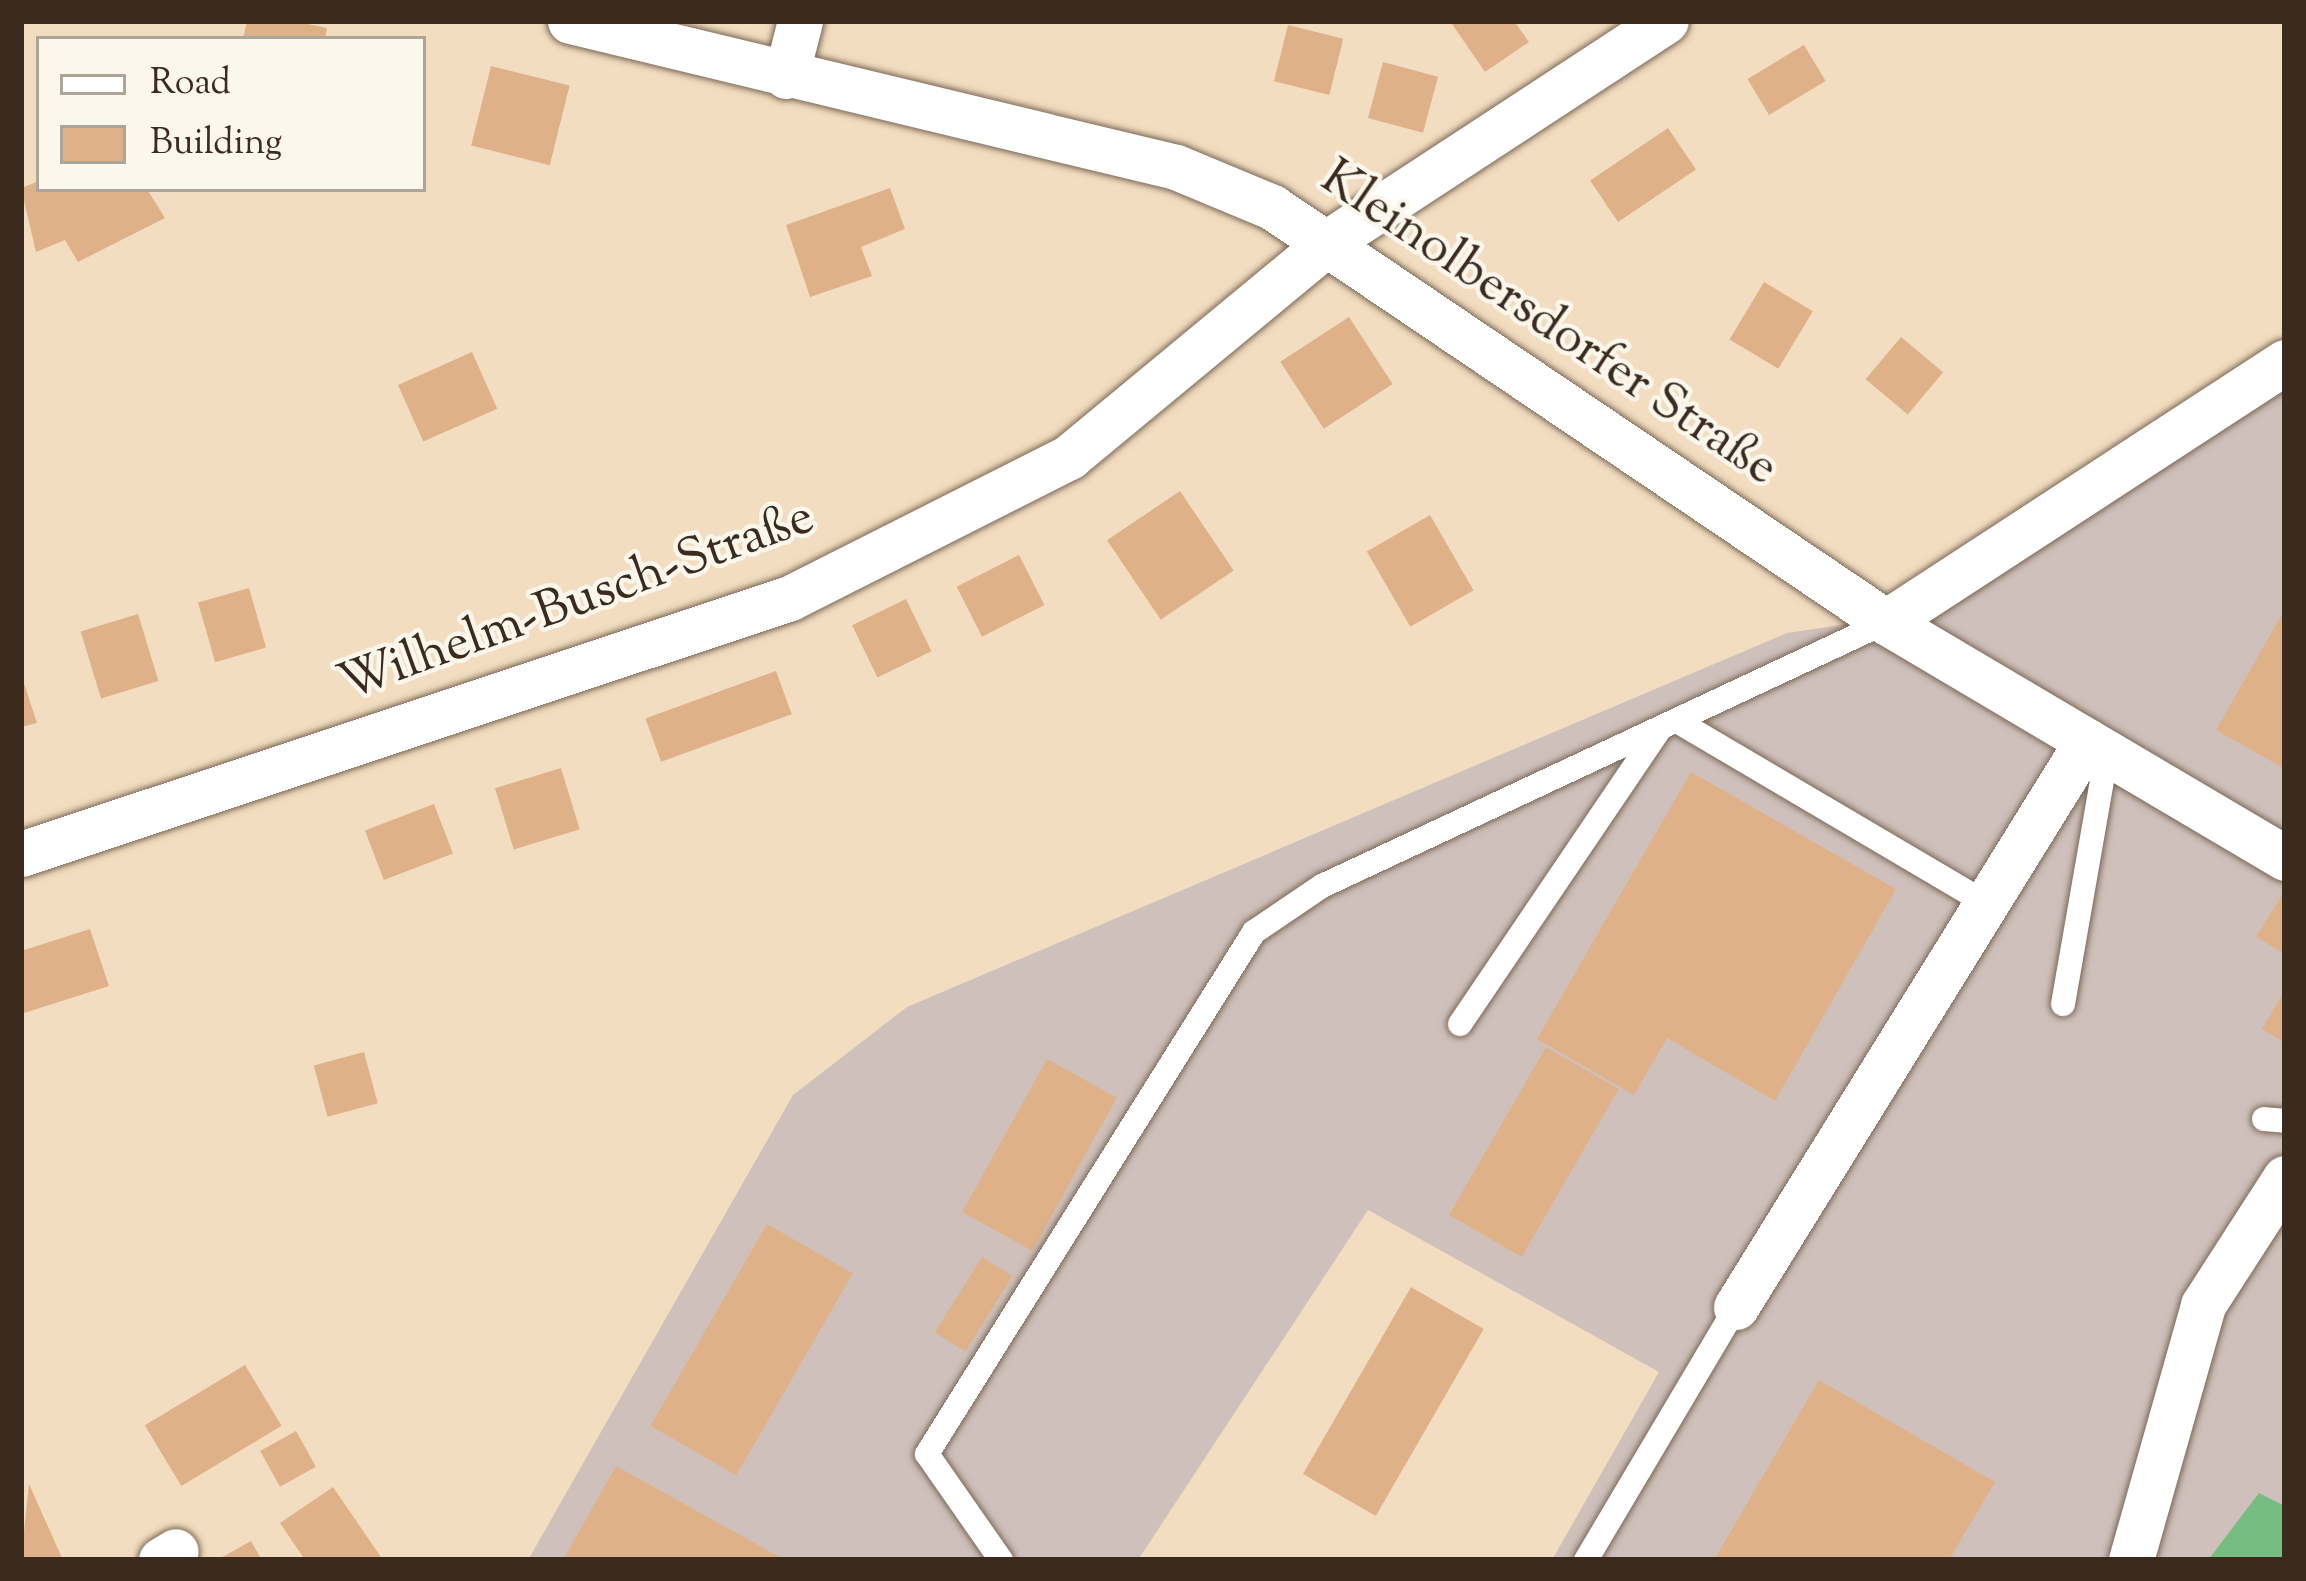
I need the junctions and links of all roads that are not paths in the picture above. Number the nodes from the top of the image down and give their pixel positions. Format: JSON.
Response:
{"nodes":[{"id":1,"x":570,"y":21,"type":"edge"},
{"id":2,"x":800,"y":21,"type":"edge"},
{"id":3,"x":1666,"y":21,"type":"edge"},
{"id":4,"x":786,"y":76,"type":"junction"},
{"id":5,"x":1331,"y":240,"type":"junction"},
{"id":6,"x":2285,"y":362,"type":"edge"},
{"id":7,"x":1886,"y":622,"type":"junction"},
{"id":8,"x":1670,"y":728,"type":"junction"},
{"id":9,"x":2097,"y":747,"type":"junction"},
{"id":10,"x":21,"y":854,"type":"edge"},
{"id":11,"x":2285,"y":859,"type":"edge"},
{"id":12,"x":1991,"y":906,"type":"junction"},
{"id":13,"x":2063,"y":1004,"type":"dead end"},
{"id":14,"x":1460,"y":1024,"type":"dead end"},
{"id":15,"x":2285,"y":1178,"type":"edge"},
{"id":16,"x":1736,"y":1307,"type":"joint"},
{"id":17,"x":1000,"y":1560,"type":"edge"},
{"id":18,"x":1586,"y":1560,"type":"edge"},
{"id":19,"x":2131,"y":1560,"type":"edge"}],
"edges":[{"from":1,"to":4,"type":"street","name":"Kleinolbersdorfer Straße"},
{"from":2,"to":4,"type":"street"},
{"from":3,"to":5,"type":"street","name":"Wilhelm-Busch-Straße"},
{"from":4,"to":5,"type":"street","name":"Kleinolbersdorfer Straße"},
{"from":5,"to":7,"type":"street","name":"Kleinolbersdorfer Straße"},
{"from":5,"to":10,"type":"street","name":"Wilhelm-Busch-Straße"},
{"from":6,"to":7,"type":"street"},
{"from":7,"to":8,"type":"lane"},
{"from":7,"to":9,"type":"street","name":"Kleinolbersdorfer Straße"},
{"from":8,"to":12,"type":"lane"},
{"from":8,"to":14,"type":"lane"},
{"from":8,"to":17,"type":"lane"},
{"from":9,"to":11,"type":"street","name":"Kleinolbersdorfer Straße"},
{"from":9,"to":12,"type":"street"},
{"from":9,"to":13,"type":"lane"},
{"from":12,"to":16,"type":"street"},
{"from":15,"to":19,"type":"street"},
{"from":16,"to":18,"type":"lane"}]}
